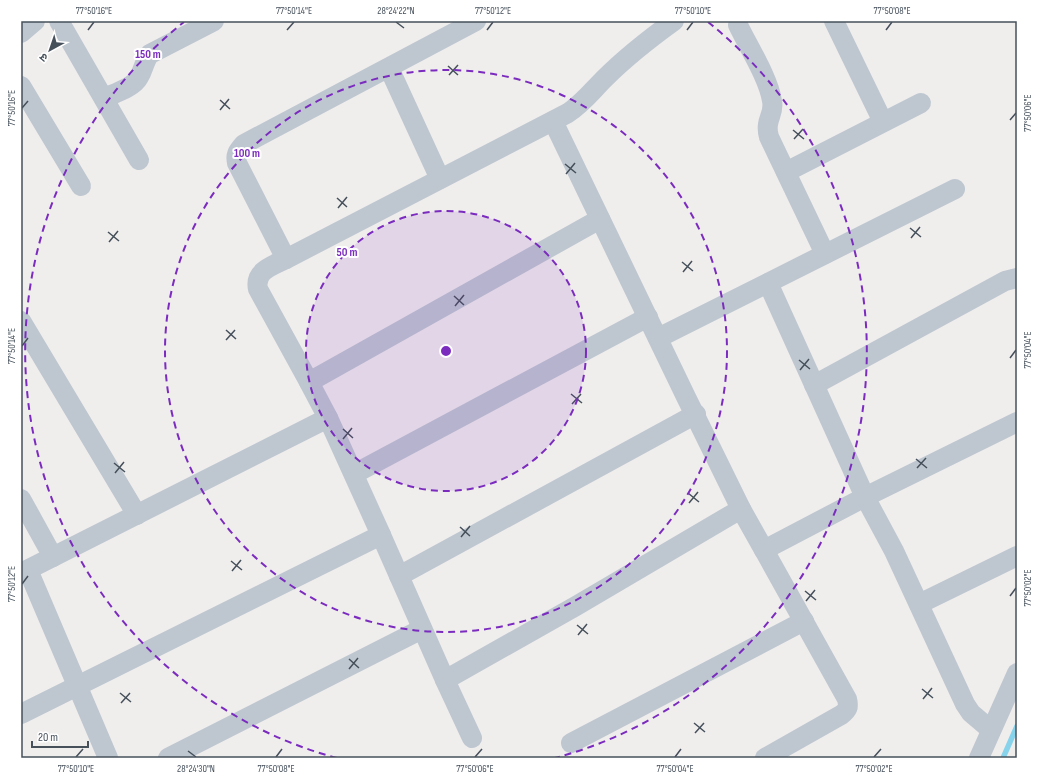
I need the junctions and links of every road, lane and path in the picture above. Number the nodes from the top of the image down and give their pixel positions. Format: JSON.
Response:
{"nodes":[{"id":1,"x":35,"y":21,"type":"edge"},
{"id":2,"x":59,"y":21,"type":"edge"},
{"id":3,"x":214,"y":21,"type":"edge"},
{"id":4,"x":476,"y":21,"type":"edge"},
{"id":5,"x":674,"y":21,"type":"edge"},
{"id":6,"x":834,"y":21,"type":"edge"},
{"id":7,"x":738,"y":25,"type":"dead end"},
{"id":8,"x":21,"y":33,"type":"edge"},
{"id":9,"x":389,"y":68,"type":"junction"},
{"id":10,"x":21,"y":86,"type":"edge"},
{"id":11,"x":104,"y":98,"type":"junction"},
{"id":12,"x":921,"y":103,"type":"dead end"},
{"id":13,"x":553,"y":121,"type":"junction"},
{"id":14,"x":883,"y":122,"type":"junction"},
{"id":15,"x":139,"y":160,"type":"dead end"},
{"id":16,"x":786,"y":172,"type":"junction"},
{"id":17,"x":440,"y":180,"type":"junction"},
{"id":18,"x":81,"y":186,"type":"dead end"},
{"id":19,"x":955,"y":189,"type":"dead end"},
{"id":20,"x":600,"y":219,"type":"junction"},
{"id":21,"x":825,"y":254,"type":"junction"},
{"id":22,"x":286,"y":259,"type":"junction"},
{"id":23,"x":1017,"y":278,"type":"edge"},
{"id":24,"x":768,"y":282,"type":"junction"},
{"id":25,"x":648,"y":317,"type":"junction"},
{"id":26,"x":21,"y":321,"type":"edge"},
{"id":27,"x":658,"y":338,"type":"junction"},
{"id":28,"x":309,"y":382,"type":"junction"},
{"id":29,"x":814,"y":385,"type":"junction"},
{"id":30,"x":696,"y":414,"type":"junction"},
{"id":31,"x":328,"y":418,"type":"junction"},
{"id":32,"x":1017,"y":422,"type":"edge"},
{"id":33,"x":354,"y":474,"type":"junction"},
{"id":34,"x":865,"y":497,"type":"junction"},
{"id":35,"x":21,"y":499,"type":"edge"},
{"id":36,"x":741,"y":509,"type":"junction"},
{"id":37,"x":137,"y":515,"type":"junction"},
{"id":38,"x":381,"y":535,"type":"junction"},
{"id":39,"x":764,"y":550,"type":"junction"},
{"id":40,"x":1017,"y":556,"type":"edge"},
{"id":41,"x":53,"y":557,"type":"junction"},
{"id":42,"x":24,"y":571,"type":"edge"},
{"id":43,"x":399,"y":576,"type":"junction"},
{"id":44,"x":919,"y":604,"type":"junction"},
{"id":45,"x":804,"y":621,"type":"junction"},
{"id":46,"x":422,"y":629,"type":"junction"},
{"id":47,"x":1017,"y":673,"type":"edge"},
{"id":48,"x":445,"y":680,"type":"junction"},
{"id":49,"x":77,"y":686,"type":"junction"},
{"id":50,"x":21,"y":714,"type":"edge"},
{"id":51,"x":991,"y":730,"type":"junction"},
{"id":52,"x":472,"y":738,"type":"dead end"},
{"id":53,"x":571,"y":743,"type":"dead end"},
{"id":54,"x":108,"y":758,"type":"edge"},
{"id":55,"x":168,"y":758,"type":"edge"},
{"id":56,"x":765,"y":758,"type":"edge"},
{"id":57,"x":979,"y":758,"type":"edge"}],
"edges":[{"from":1,"to":8,"type":"street"},
{"from":2,"to":11,"type":"street"},
{"from":3,"to":11,"type":"street"},
{"from":4,"to":9,"type":"street"},
{"from":5,"to":13,"type":"street"},
{"from":6,"to":14,"type":"street"},
{"from":7,"to":16,"type":"street"},
{"from":9,"to":17,"type":"street"},
{"from":9,"to":22,"type":"street"},
{"from":10,"to":18,"type":"street"},
{"from":11,"to":15,"type":"street"},
{"from":12,"to":14,"type":"street"},
{"from":13,"to":17,"type":"street"},
{"from":13,"to":20,"type":"street"},
{"from":14,"to":16,"type":"street"},
{"from":16,"to":21,"type":"street"},
{"from":17,"to":22,"type":"street"},
{"from":19,"to":21,"type":"street"},
{"from":20,"to":25,"type":"street"},
{"from":20,"to":28,"type":"street"},
{"from":21,"to":24,"type":"street"},
{"from":22,"to":28,"type":"street"},
{"from":23,"to":29,"type":"street"},
{"from":24,"to":27,"type":"street"},
{"from":24,"to":29,"type":"street"},
{"from":25,"to":27,"type":"street"},
{"from":25,"to":33,"type":"street"},
{"from":26,"to":37,"type":"street"},
{"from":27,"to":30,"type":"street"},
{"from":28,"to":31,"type":"street"},
{"from":29,"to":34,"type":"street"},
{"from":30,"to":36,"type":"street"},
{"from":30,"to":43,"type":"street"},
{"from":31,"to":33,"type":"street"},
{"from":31,"to":37,"type":"street"},
{"from":32,"to":34,"type":"street"},
{"from":33,"to":38,"type":"street"},
{"from":34,"to":39,"type":"street"},
{"from":34,"to":44,"type":"street"},
{"from":35,"to":41,"type":"street"},
{"from":36,"to":39,"type":"street"},
{"from":36,"to":48,"type":"street"},
{"from":37,"to":41,"type":"street"},
{"from":38,"to":43,"type":"street"},
{"from":38,"to":49,"type":"street"},
{"from":39,"to":45,"type":"street"},
{"from":40,"to":44,"type":"street"},
{"from":41,"to":42,"type":"street"},
{"from":42,"to":49,"type":"street"},
{"from":43,"to":46,"type":"street"},
{"from":44,"to":51,"type":"street"},
{"from":45,"to":53,"type":"street"},
{"from":45,"to":56,"type":"street"},
{"from":46,"to":48,"type":"street"},
{"from":46,"to":55,"type":"street"},
{"from":47,"to":51,"type":"street"},
{"from":48,"to":52,"type":"street"},
{"from":49,"to":50,"type":"street"},
{"from":49,"to":54,"type":"street"},
{"from":51,"to":57,"type":"street"}]}
